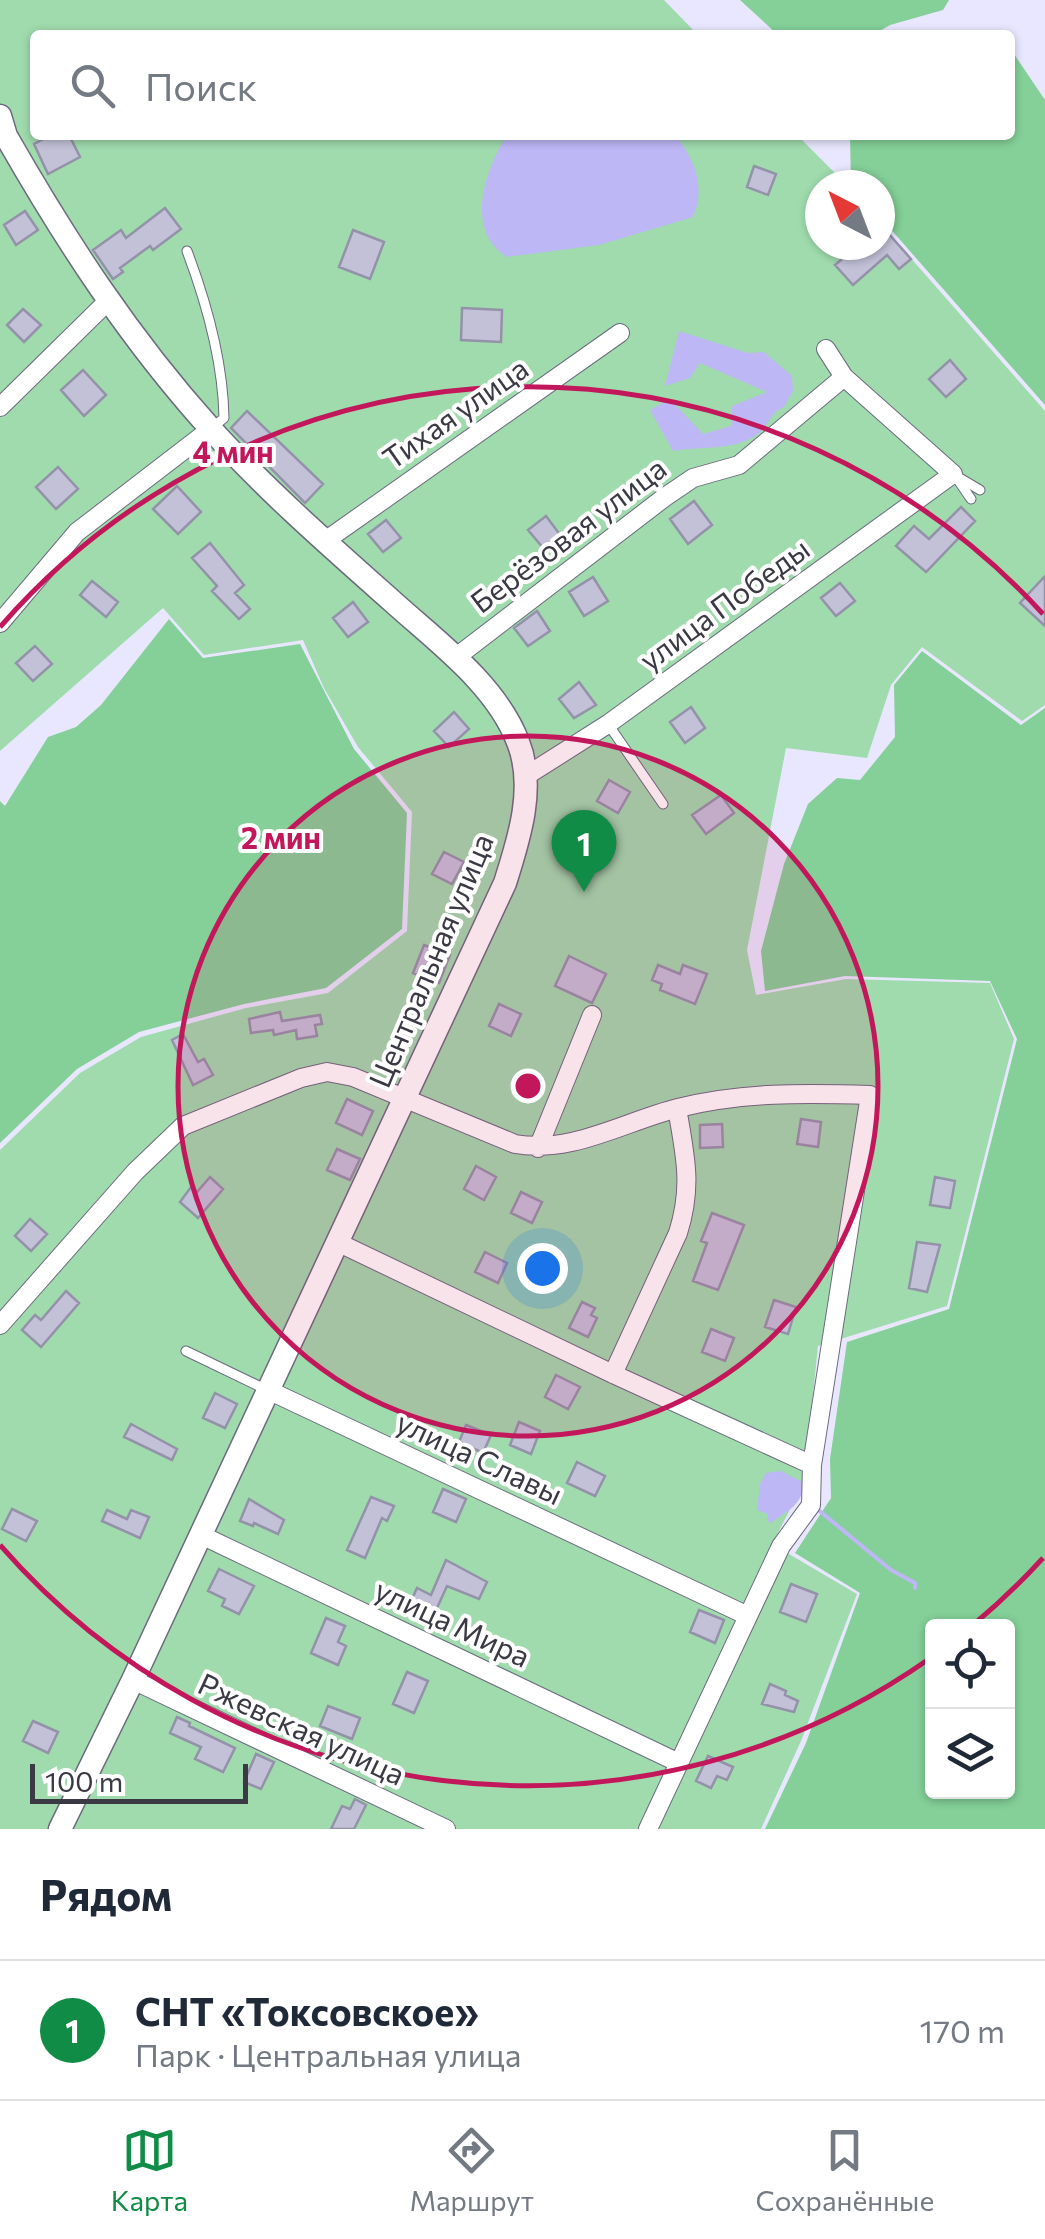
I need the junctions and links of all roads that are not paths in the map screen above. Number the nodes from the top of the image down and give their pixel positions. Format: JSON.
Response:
{"nodes":[{"id":1,"x":2,"y":131,"type":"edge"},
{"id":2,"x":187,"y":251,"type":"dead end"},
{"id":3,"x":107,"y":302,"type":"junction"},
{"id":4,"x":620,"y":333,"type":"dead end"},
{"id":5,"x":826,"y":349,"type":"dead end"},
{"id":6,"x":844,"y":377,"type":"junction"},
{"id":7,"x":0,"y":407,"type":"edge"},
{"id":8,"x":211,"y":429,"type":"junction"},
{"id":9,"x":953,"y":474,"type":"junction"},
{"id":10,"x":980,"y":490,"type":"dead end"},
{"id":11,"x":971,"y":499,"type":"dead end"},
{"id":12,"x":324,"y":540,"type":"junction"},
{"id":13,"x":0,"y":624,"type":"edge"},
{"id":14,"x":455,"y":658,"type":"junction"},
{"id":15,"x":608,"y":724,"type":"junction"},
{"id":16,"x":526,"y":776,"type":"junction"},
{"id":17,"x":663,"y":804,"type":"dead end"},
{"id":18,"x":592,"y":1016,"type":"dead end"},
{"id":19,"x":406,"y":1097,"type":"junction"},
{"id":20,"x":677,"y":1108,"type":"junction"},
{"id":21,"x":538,"y":1148,"type":"junction"},
{"id":22,"x":337,"y":1242,"type":"junction"},
{"id":23,"x":0,"y":1325,"type":"edge"},
{"id":24,"x":186,"y":1351,"type":"dead end"},
{"id":25,"x":613,"y":1374,"type":"junction"},
{"id":26,"x":268,"y":1390,"type":"junction"},
{"id":27,"x":812,"y":1465,"type":"junction"},
{"id":28,"x":201,"y":1535,"type":"junction"},
{"id":29,"x":748,"y":1616,"type":"junction"},
{"id":30,"x":133,"y":1680,"type":"junction"},
{"id":31,"x":680,"y":1763,"type":"junction"},
{"id":32,"x":66,"y":1827,"type":"edge"},
{"id":33,"x":446,"y":1829,"type":"edge"},
{"id":34,"x":648,"y":1829,"type":"edge"}],
"edges":[{"from":1,"to":3,"type":"street","name":"Центральная улица"},
{"from":2,"to":8,"type":"lane"},
{"from":3,"to":7,"type":"street"},
{"from":3,"to":8,"type":"street","name":"Центральная улица"},
{"from":4,"to":12,"type":"street","name":"Тихая улица"},
{"from":5,"to":6,"type":"street"},
{"from":6,"to":9,"type":"street"},
{"from":6,"to":14,"type":"street","name":"Берёзовая улица"},
{"from":8,"to":12,"type":"street","name":"Центральная улица"},
{"from":8,"to":13,"type":"street"},
{"from":9,"to":10,"type":"lane"},
{"from":9,"to":11,"type":"lane"},
{"from":9,"to":15,"type":"street","name":"улица Победы"},
{"from":12,"to":14,"type":"street","name":"Центральная улица"},
{"from":14,"to":16,"type":"street","name":"Центральная улица"},
{"from":15,"to":16,"type":"street","name":"улица Победы"},
{"from":15,"to":17,"type":"lane"},
{"from":16,"to":19,"type":"street","name":"Центральная улица"},
{"from":18,"to":21,"type":"street"},
{"from":19,"to":21,"type":"street"},
{"from":19,"to":22,"type":"street","name":"Центральная улица"},
{"from":19,"to":23,"type":"street"},
{"from":20,"to":21,"type":"street"},
{"from":20,"to":25,"type":"street"},
{"from":20,"to":27,"type":"street"},
{"from":22,"to":25,"type":"street"},
{"from":22,"to":26,"type":"street","name":"Центральная улица"},
{"from":24,"to":26,"type":"lane","name":"улица Славы"},
{"from":25,"to":27,"type":"street"},
{"from":26,"to":28,"type":"street","name":"Центральная улица"},
{"from":26,"to":29,"type":"street","name":"улица Славы"},
{"from":27,"to":29,"type":"street"},
{"from":28,"to":30,"type":"street","name":"Центральная улица"},
{"from":28,"to":31,"type":"street","name":"улица Мира"},
{"from":29,"to":31,"type":"street"},
{"from":30,"to":32,"type":"street","name":"Центральная улица"},
{"from":30,"to":33,"type":"street","name":"Ржевская улица"},
{"from":31,"to":34,"type":"street"}]}
